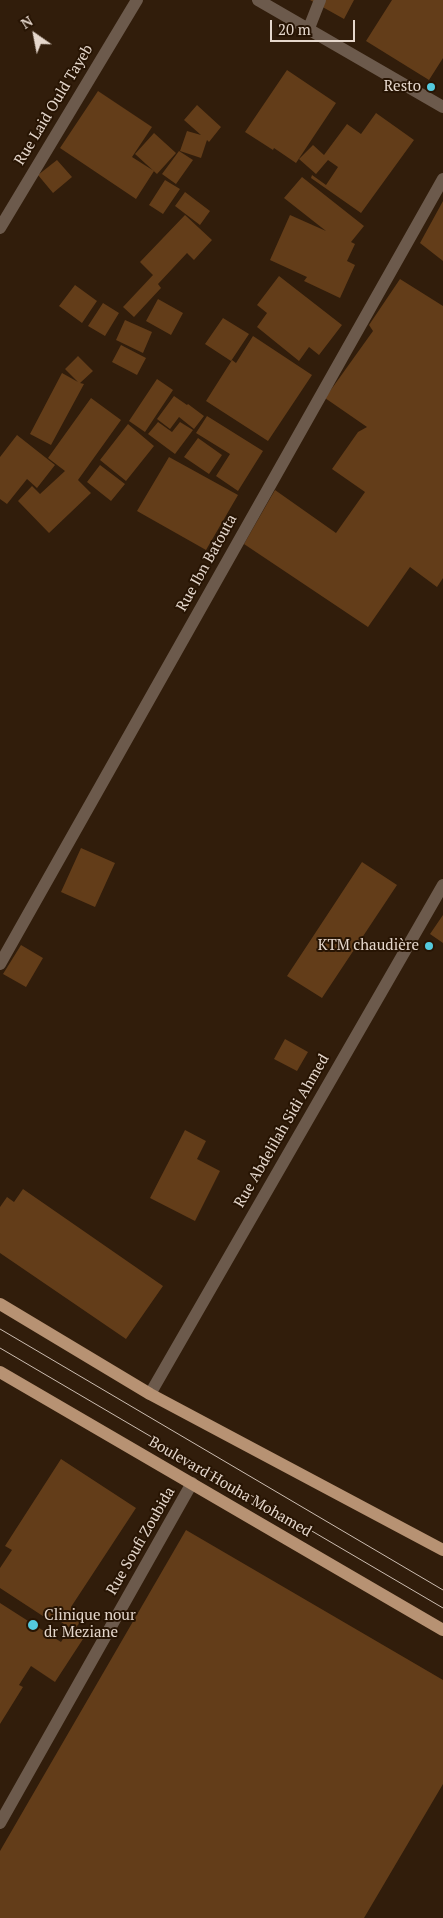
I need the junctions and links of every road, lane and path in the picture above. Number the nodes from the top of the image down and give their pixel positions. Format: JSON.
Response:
{"nodes":[{"id":1,"x":137,"y":0,"type":"edge"},
{"id":2,"x":258,"y":0,"type":"edge"},
{"id":3,"x":320,"y":0,"type":"edge"},
{"id":4,"x":309,"y":28,"type":"junction"},
{"id":5,"x":443,"y":107,"type":"edge"},
{"id":6,"x":443,"y":179,"type":"edge"},
{"id":7,"x":0,"y":228,"type":"edge"},
{"id":8,"x":443,"y":885,"type":"edge"},
{"id":9,"x":0,"y":964,"type":"edge"},
{"id":10,"x":0,"y":1304,"type":"edge"},
{"id":11,"x":0,"y":1372,"type":"edge"},
{"id":12,"x":150,"y":1394,"type":"junction"},
{"id":13,"x":192,"y":1484,"type":"junction"},
{"id":14,"x":442,"y":1547,"type":"edge"},
{"id":15,"x":443,"y":1630,"type":"edge"},
{"id":16,"x":0,"y":1823,"type":"edge"}],
"edges":[{"from":1,"to":7,"type":"street","name":"Rue Laid Ould Tayeb"},
{"from":2,"to":4,"type":"street"},
{"from":3,"to":4,"type":"street"},
{"from":4,"to":5,"type":"street"},
{"from":6,"to":9,"type":"street","name":"Rue Ibn Batouta"},
{"from":8,"to":12,"type":"street","name":"Rue Abdelilah Sidi Ahmed"},
{"from":10,"to":12,"type":"main road"},
{"from":11,"to":13,"type":"main road","name":"Boulevard Houha Mohamed"},
{"from":12,"to":14,"type":"main road"},
{"from":13,"to":15,"type":"main road","name":"Boulevard Houha Mohamed"},
{"from":13,"to":16,"type":"street","name":"Rue Soufi Zoubida"}]}
